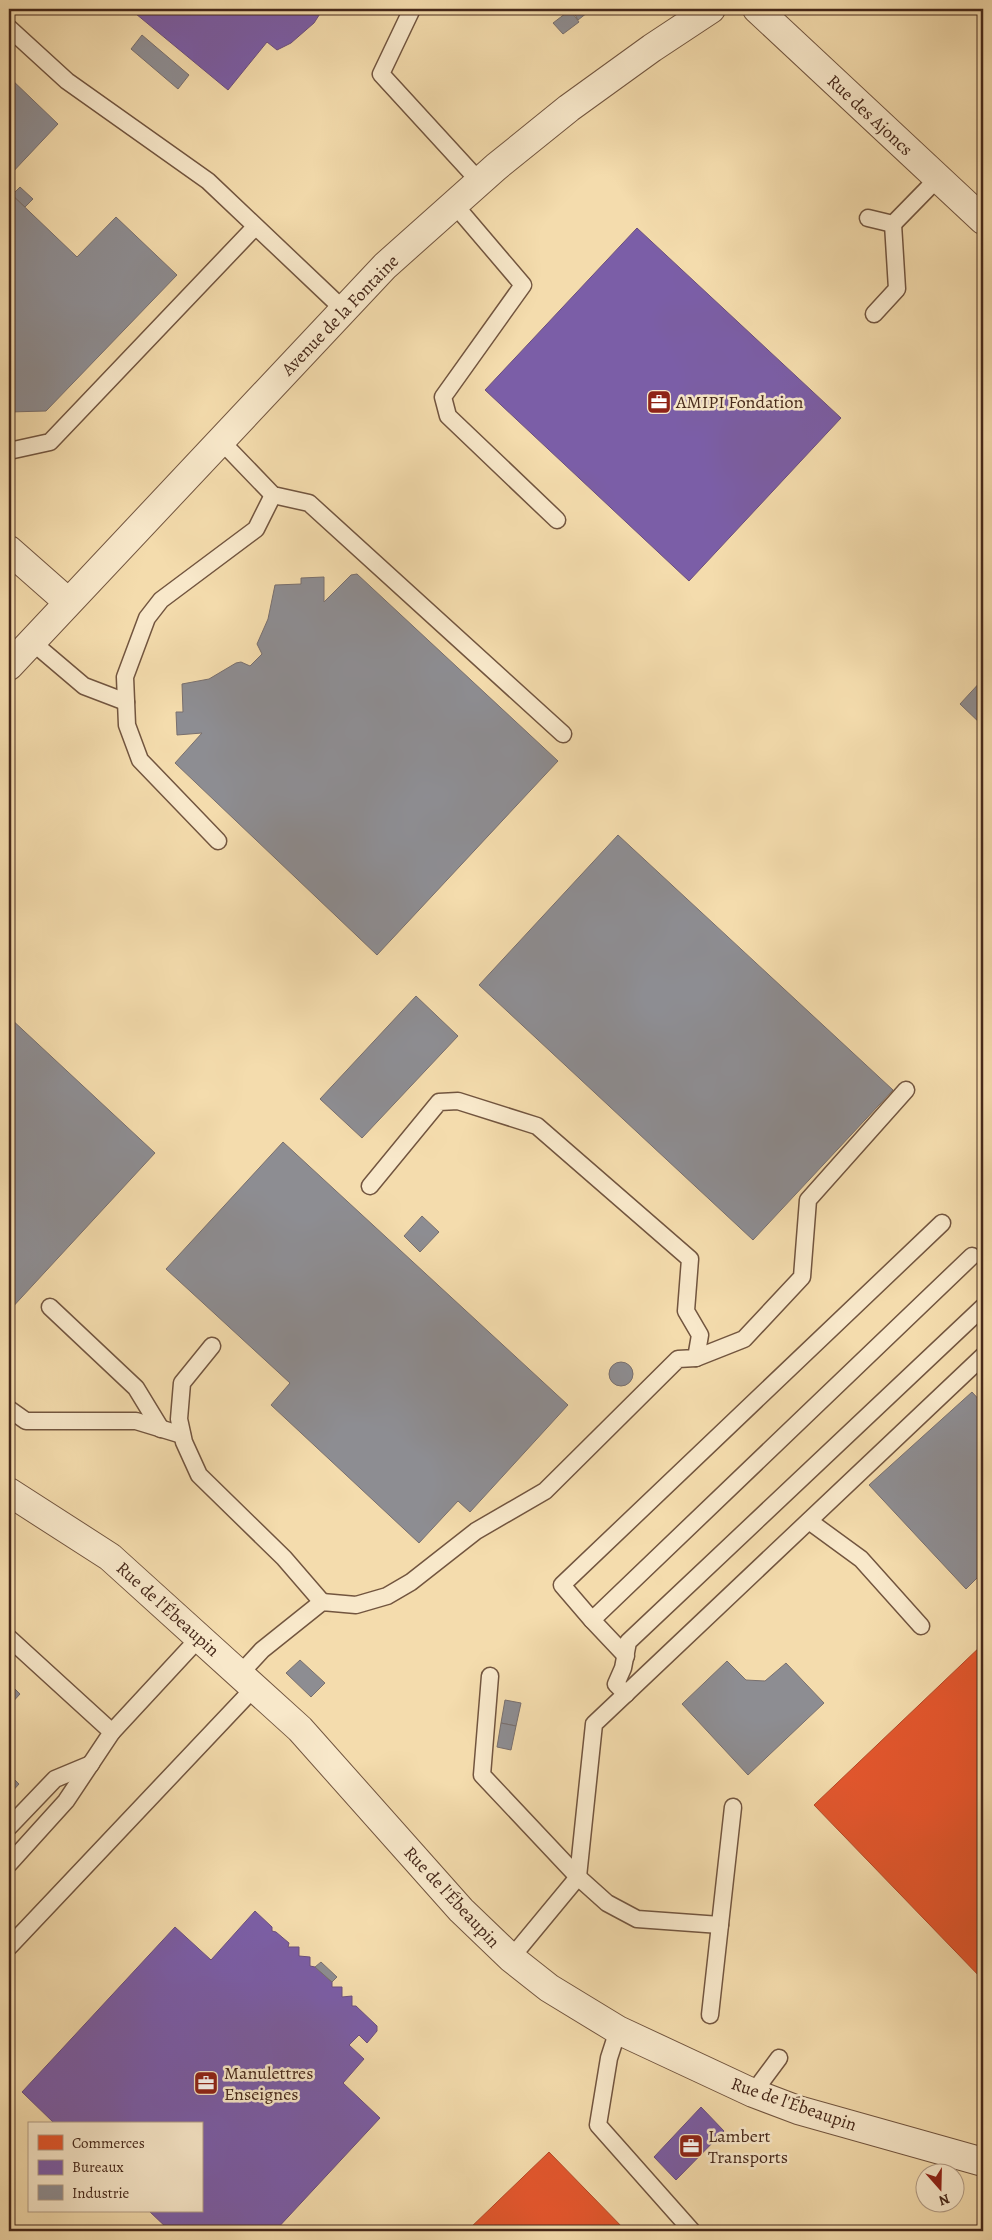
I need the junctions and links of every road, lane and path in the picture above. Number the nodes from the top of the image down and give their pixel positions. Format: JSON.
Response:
{"nodes":[{"id":1,"x":412,"y":9,"type":"edge"},
{"id":2,"x":711,"y":9,"type":"edge"},
{"id":3,"x":757,"y":9,"type":"edge"},
{"id":4,"x":9,"y":28,"type":"edge"},
{"id":5,"x":938,"y":178,"type":"junction"},
{"id":6,"x":480,"y":182,"type":"junction"},
{"id":7,"x":454,"y":204,"type":"junction"},
{"id":8,"x":868,"y":218,"type":"dead end"},
{"id":9,"x":983,"y":220,"type":"edge"},
{"id":10,"x":893,"y":224,"type":"junction"},
{"id":11,"x":255,"y":227,"type":"junction"},
{"id":12,"x":343,"y":309,"type":"junction"},
{"id":13,"x":874,"y":314,"type":"dead end"},
{"id":14,"x":220,"y":440,"type":"junction"},
{"id":15,"x":9,"y":451,"type":"edge"},
{"id":16,"x":273,"y":495,"type":"junction"},
{"id":17,"x":557,"y":520,"type":"dead end"},
{"id":18,"x":9,"y":550,"type":"edge"},
{"id":19,"x":68,"y":602,"type":"junction"},
{"id":20,"x":31,"y":641,"type":"junction"},
{"id":21,"x":9,"y":666,"type":"edge"},
{"id":22,"x":126,"y":702,"type":"junction"},
{"id":23,"x":563,"y":734,"type":"dead end"},
{"id":24,"x":218,"y":841,"type":"dead end"},
{"id":25,"x":906,"y":1090,"type":"dead end"},
{"id":26,"x":370,"y":1186,"type":"dead end"},
{"id":27,"x":942,"y":1223,"type":"dead end"},
{"id":28,"x":972,"y":1256,"type":"dead end"},
{"id":29,"x":50,"y":1307,"type":"dead end"},
{"id":30,"x":983,"y":1307,"type":"edge"},
{"id":31,"x":212,"y":1346,"type":"dead end"},
{"id":32,"x":983,"y":1356,"type":"edge"},
{"id":33,"x":696,"y":1358,"type":"junction"},
{"id":34,"x":9,"y":1409,"type":"edge"},
{"id":35,"x":161,"y":1429,"type":"junction"},
{"id":36,"x":182,"y":1435,"type":"junction"},
{"id":37,"x":9,"y":1492,"type":"edge"},
{"id":38,"x":808,"y":1521,"type":"junction"},
{"id":39,"x":322,"y":1602,"type":"junction"},
{"id":40,"x":592,"y":1620,"type":"junction"},
{"id":41,"x":921,"y":1626,"type":"dead end"},
{"id":42,"x":200,"y":1637,"type":"junction"},
{"id":43,"x":9,"y":1638,"type":"edge"},
{"id":44,"x":626,"y":1656,"type":"junction"},
{"id":45,"x":490,"y":1676,"type":"dead end"},
{"id":46,"x":247,"y":1681,"type":"junction"},
{"id":47,"x":626,"y":1694,"type":"junction"},
{"id":48,"x":112,"y":1732,"type":"junction"},
{"id":49,"x":91,"y":1764,"type":"junction"},
{"id":50,"x":733,"y":1807,"type":"dead end"},
{"id":51,"x":9,"y":1827,"type":"edge"},
{"id":52,"x":9,"y":1864,"type":"edge"},
{"id":53,"x":578,"y":1877,"type":"junction"},
{"id":54,"x":720,"y":1925,"type":"junction"},
{"id":55,"x":9,"y":1947,"type":"edge"},
{"id":56,"x":510,"y":1958,"type":"junction"},
{"id":57,"x":710,"y":2015,"type":"dead end"},
{"id":58,"x":618,"y":2030,"type":"junction"},
{"id":59,"x":779,"y":2058,"type":"dead end"},
{"id":60,"x":753,"y":2093,"type":"junction"},
{"id":61,"x":983,"y":2162,"type":"edge"},
{"id":62,"x":692,"y":2231,"type":"edge"}],
"edges":[{"from":1,"to":6,"type":"lane"},
{"from":2,"to":6,"type":"street","name":"Avenue de la Fontaine"},
{"from":3,"to":5,"type":"street","name":"Rue des Ajoncs"},
{"from":4,"to":11,"type":"lane"},
{"from":5,"to":9,"type":"street","name":"Rue des Ajoncs"},
{"from":5,"to":10,"type":"lane"},
{"from":6,"to":7,"type":"street","name":"Avenue de la Fontaine"},
{"from":7,"to":12,"type":"street","name":"Avenue de la Fontaine"},
{"from":7,"to":17,"type":"lane"},
{"from":8,"to":10,"type":"lane"},
{"from":10,"to":13,"type":"lane"},
{"from":11,"to":12,"type":"lane"},
{"from":11,"to":15,"type":"lane"},
{"from":12,"to":14,"type":"street","name":"Avenue de la Fontaine"},
{"from":14,"to":16,"type":"lane"},
{"from":14,"to":19,"type":"street","name":"Avenue de la Fontaine"},
{"from":16,"to":22,"type":"lane"},
{"from":16,"to":23,"type":"lane"},
{"from":18,"to":19,"type":"street"},
{"from":19,"to":20,"type":"street","name":"Avenue de la Fontaine"},
{"from":20,"to":21,"type":"street","name":"Avenue de la Fontaine"},
{"from":20,"to":22,"type":"lane"},
{"from":22,"to":24,"type":"lane"},
{"from":25,"to":33,"type":"lane"},
{"from":26,"to":33,"type":"lane"},
{"from":27,"to":40,"type":"lane"},
{"from":28,"to":40,"type":"lane"},
{"from":29,"to":35,"type":"lane"},
{"from":30,"to":44,"type":"lane"},
{"from":31,"to":36,"type":"lane"},
{"from":32,"to":38,"type":"lane"},
{"from":33,"to":39,"type":"lane"},
{"from":34,"to":35,"type":"lane"},
{"from":35,"to":36,"type":"lane"},
{"from":36,"to":39,"type":"lane"},
{"from":37,"to":42,"type":"street","name":"Rue de l'Ébeaupin"},
{"from":38,"to":41,"type":"lane"},
{"from":38,"to":47,"type":"lane"},
{"from":39,"to":46,"type":"lane"},
{"from":40,"to":44,"type":"lane"},
{"from":42,"to":46,"type":"street","name":"Rue de l'Ébeaupin"},
{"from":42,"to":48,"type":"lane"},
{"from":43,"to":48,"type":"lane"},
{"from":44,"to":47,"type":"lane"},
{"from":45,"to":53,"type":"lane"},
{"from":46,"to":55,"type":"lane"},
{"from":46,"to":56,"type":"street","name":"Rue de l'Ébeaupin"},
{"from":47,"to":53,"type":"lane"},
{"from":48,"to":49,"type":"lane"},
{"from":49,"to":51,"type":"lane"},
{"from":49,"to":52,"type":"lane"},
{"from":50,"to":54,"type":"lane"},
{"from":53,"to":54,"type":"lane"},
{"from":53,"to":56,"type":"lane"},
{"from":54,"to":57,"type":"lane"},
{"from":56,"to":58,"type":"street","name":"Rue de l'Ébeaupin"},
{"from":58,"to":60,"type":"street","name":"Rue de l'Ébeaupin"},
{"from":58,"to":62,"type":"lane"},
{"from":59,"to":60,"type":"lane"},
{"from":60,"to":61,"type":"street","name":"Rue de l'Ébeaupin"}]}
